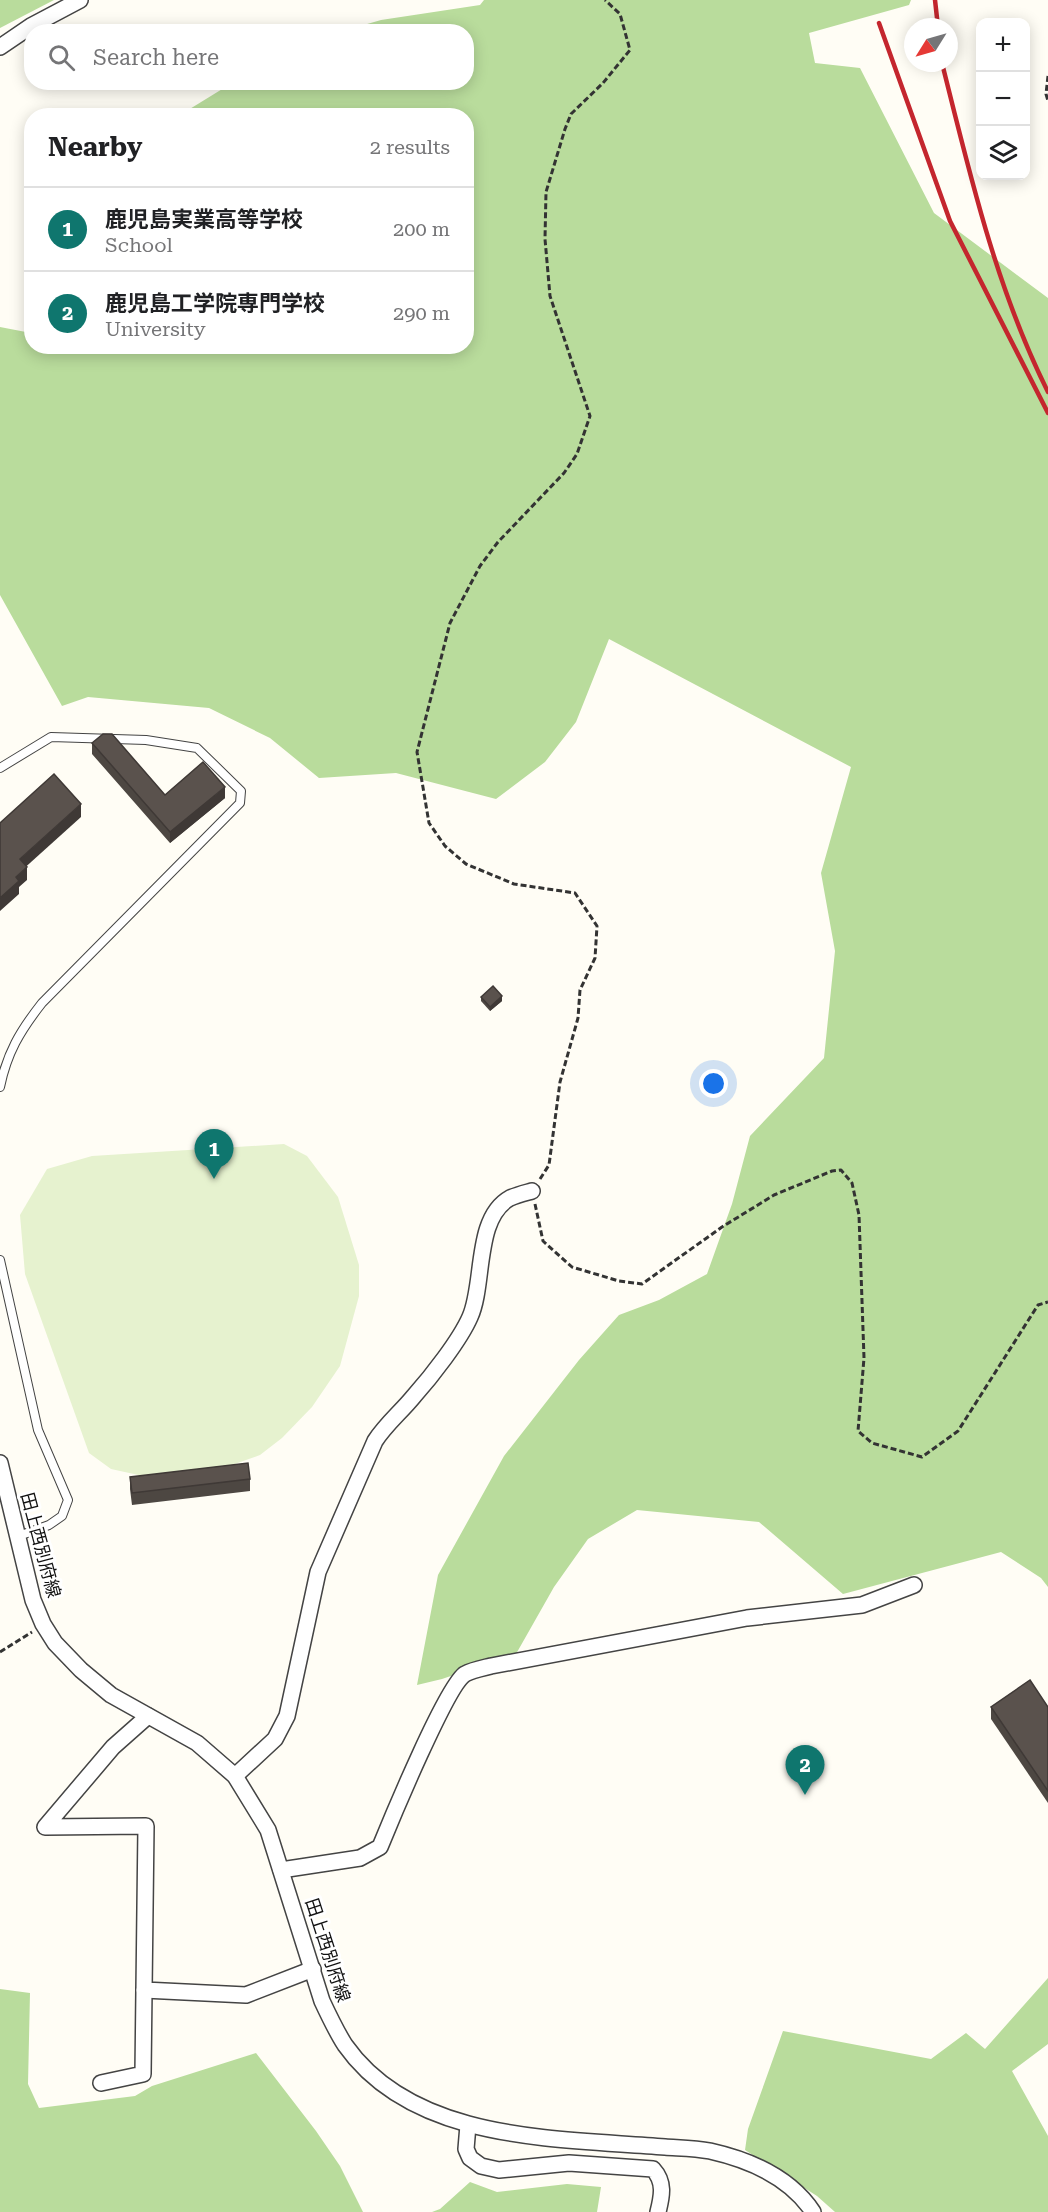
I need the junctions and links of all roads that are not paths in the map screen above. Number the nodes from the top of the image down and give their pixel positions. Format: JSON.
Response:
{"nodes":[{"id":1,"x":80,"y":0,"type":"edge"},
{"id":2,"x":35,"y":24,"type":"edge"},
{"id":3,"x":24,"y":31,"type":"edge"},
{"id":4,"x":0,"y":46,"type":"edge"},
{"id":5,"x":0,"y":768,"type":"edge"},
{"id":6,"x":0,"y":1087,"type":"edge"},
{"id":7,"x":532,"y":1191,"type":"road end"},
{"id":8,"x":0,"y":1260,"type":"edge"},
{"id":9,"x":0,"y":1462,"type":"edge"},
{"id":10,"x":16,"y":1537,"type":"junction"},
{"id":11,"x":914,"y":1585,"type":"dead end"},
{"id":12,"x":148,"y":1716,"type":"junction"},
{"id":13,"x":236,"y":1776,"type":"junction"},
{"id":14,"x":281,"y":1870,"type":"junction"},
{"id":15,"x":313,"y":1969,"type":"junction"},
{"id":16,"x":144,"y":1990,"type":"junction"},
{"id":17,"x":101,"y":2083,"type":"dead end"},
{"id":18,"x":468,"y":2125,"type":"junction"},
{"id":19,"x":658,"y":2212,"type":"edge"},
{"id":20,"x":813,"y":2212,"type":"edge"}],
"edges":[{"from":1,"to":2,"type":"street"},
{"from":3,"to":4,"type":"street"},
{"from":5,"to":6,"type":"lane"},
{"from":7,"to":13,"type":"street"},
{"from":8,"to":10,"type":"lane"},
{"from":9,"to":10,"type":"street","name":"田上西別府線"},
{"from":10,"to":12,"type":"street","name":"田上西別府線"},
{"from":11,"to":14,"type":"street"},
{"from":12,"to":13,"type":"street","name":"田上西別府線"},
{"from":12,"to":16,"type":"street"},
{"from":13,"to":14,"type":"street","name":"田上西別府線"},
{"from":14,"to":15,"type":"street","name":"田上西別府線"},
{"from":15,"to":16,"type":"street"},
{"from":15,"to":18,"type":"street","name":"田上西別府線"},
{"from":16,"to":17,"type":"street"},
{"from":18,"to":19,"type":"street"},
{"from":18,"to":20,"type":"street","name":"田上西別府線"}]}
